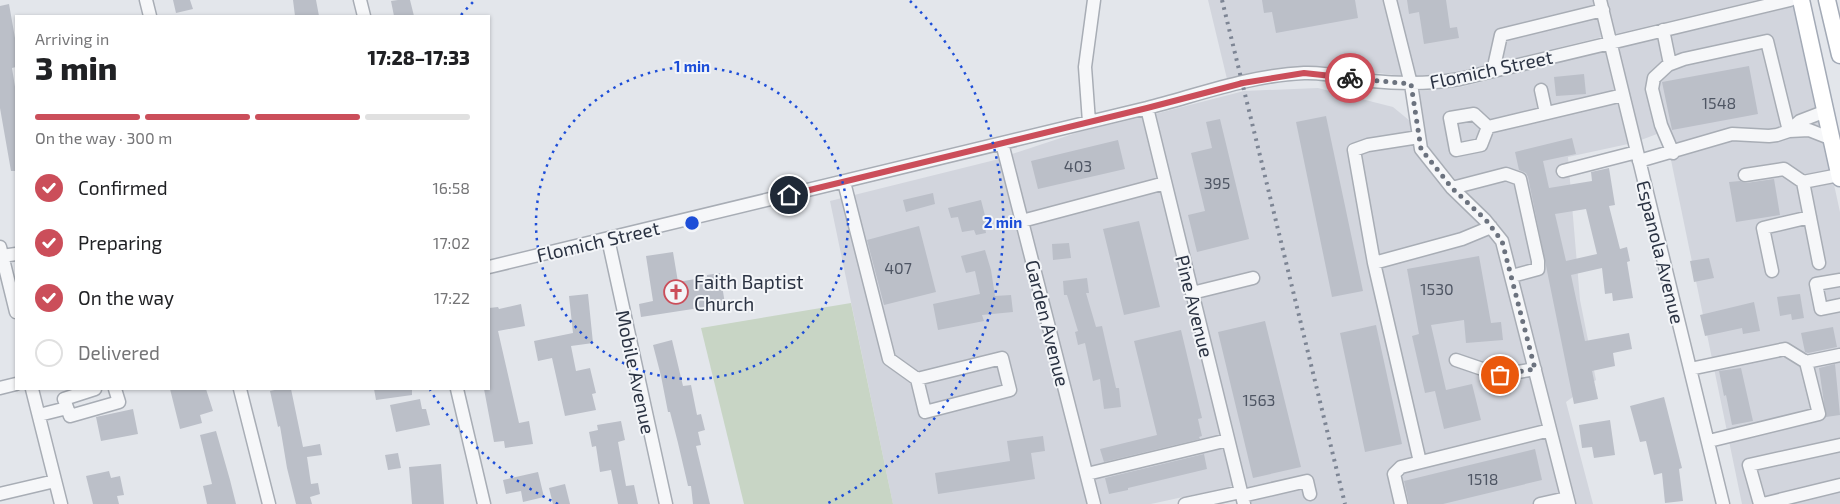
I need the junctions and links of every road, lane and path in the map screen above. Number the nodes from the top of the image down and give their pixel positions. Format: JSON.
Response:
{"nodes":[{"id":1,"x":146,"y":0,"type":"edge"},
{"id":2,"x":360,"y":0,"type":"edge"},
{"id":3,"x":1094,"y":0,"type":"edge"},
{"id":4,"x":1390,"y":0,"type":"edge"},
{"id":5,"x":1790,"y":0,"type":"edge"},
{"id":6,"x":1801,"y":0,"type":"edge"},
{"id":7,"x":1827,"y":0,"type":"edge"},
{"id":8,"x":1763,"y":3,"type":"edge"},
{"id":9,"x":1601,"y":5,"type":"edge"},
{"id":10,"x":150,"y":15,"type":"edge"},
{"id":11,"x":364,"y":15,"type":"edge"},
{"id":12,"x":1663,"y":30,"type":"junction"},
{"id":13,"x":1837,"y":32,"type":"edge"},
{"id":14,"x":1610,"y":42,"type":"junction"},
{"id":15,"x":1840,"y":54,"type":"edge"},
{"id":16,"x":1670,"y":64,"type":"junction"},
{"id":17,"x":1493,"y":71,"type":"junction"},
{"id":18,"x":1411,"y":84,"type":"junction"},
{"id":19,"x":1541,"y":90,"type":"dead end"},
{"id":20,"x":1623,"y":95,"type":"junction"},
{"id":21,"x":1147,"y":108,"type":"junction"},
{"id":22,"x":1826,"y":111,"type":"junction"},
{"id":23,"x":1546,"y":113,"type":"junction"},
{"id":24,"x":1088,"y":122,"type":"junction"},
{"id":25,"x":1488,"y":127,"type":"dead end"},
{"id":26,"x":1789,"y":131,"type":"junction"},
{"id":27,"x":1419,"y":137,"type":"junction"},
{"id":28,"x":1832,"y":139,"type":"junction"},
{"id":29,"x":1002,"y":143,"type":"junction"},
{"id":30,"x":1673,"y":153,"type":"junction"},
{"id":31,"x":1638,"y":157,"type":"junction"},
{"id":32,"x":1563,"y":172,"type":"dead end"},
{"id":33,"x":1745,"y":175,"type":"dead end"},
{"id":34,"x":1840,"y":176,"type":"edge"},
{"id":35,"x":844,"y":182,"type":"junction"},
{"id":36,"x":1803,"y":182,"type":"junction"},
{"id":37,"x":1165,"y":183,"type":"junction"},
{"id":38,"x":1452,"y":188,"type":"junction"},
{"id":39,"x":1810,"y":217,"type":"junction"},
{"id":40,"x":1022,"y":220,"type":"junction"},
{"id":41,"x":1491,"y":227,"type":"junction"},
{"id":42,"x":608,"y":239,"type":"junction"},
{"id":43,"x":1,"y":252,"type":"edge"},
{"id":44,"x":15,"y":254,"type":"edge"},
{"id":45,"x":1374,"y":262,"type":"junction"},
{"id":46,"x":1819,"y":263,"type":"dead end"},
{"id":47,"x":490,"y":267,"type":"edge"},
{"id":48,"x":1772,"y":271,"type":"dead end"},
{"id":49,"x":1512,"y":276,"type":"junction"},
{"id":50,"x":1253,"y":278,"type":"dead end"},
{"id":51,"x":1840,"y":280,"type":"edge"},
{"id":52,"x":1192,"y":292,"type":"junction"},
{"id":53,"x":1840,"y":305,"type":"edge"},
{"id":54,"x":15,"y":308,"type":"edge"},
{"id":55,"x":1840,"y":356,"type":"edge"},
{"id":56,"x":1456,"y":360,"type":"dead end"},
{"id":57,"x":1806,"y":362,"type":"junction"},
{"id":58,"x":1535,"y":369,"type":"junction"},
{"id":59,"x":1690,"y":369,"type":"junction"},
{"id":60,"x":917,"y":379,"type":"junction"},
{"id":61,"x":15,"y":384,"type":"edge"},
{"id":62,"x":0,"y":388,"type":"edge"},
{"id":63,"x":32,"y":390,"type":"edge"},
{"id":64,"x":92,"y":390,"type":"edge"},
{"id":65,"x":115,"y":390,"type":"edge"},
{"id":66,"x":240,"y":390,"type":"edge"},
{"id":67,"x":457,"y":390,"type":"edge"},
{"id":68,"x":67,"y":408,"type":"junction"},
{"id":69,"x":39,"y":415,"type":"junction"},
{"id":70,"x":1550,"y":430,"type":"junction"},
{"id":71,"x":1228,"y":440,"type":"junction"},
{"id":72,"x":1709,"y":441,"type":"junction"},
{"id":73,"x":1840,"y":444,"type":"edge"},
{"id":74,"x":1420,"y":462,"type":"junction"},
{"id":75,"x":1087,"y":474,"type":"junction"},
{"id":76,"x":55,"y":481,"type":"junction"},
{"id":77,"x":1840,"y":485,"type":"edge"},
{"id":78,"x":0,"y":494,"type":"edge"},
{"id":79,"x":1310,"y":494,"type":"dead end"},
{"id":80,"x":1242,"y":497,"type":"edge"},
{"id":81,"x":1805,"y":499,"type":"edge"},
{"id":82,"x":1568,"y":501,"type":"edge"},
{"id":83,"x":61,"y":504,"type":"edge"},
{"id":84,"x":269,"y":504,"type":"edge"},
{"id":85,"x":484,"y":504,"type":"edge"},
{"id":86,"x":666,"y":504,"type":"edge"},
{"id":87,"x":1094,"y":504,"type":"edge"},
{"id":88,"x":1185,"y":504,"type":"edge"},
{"id":89,"x":1401,"y":504,"type":"edge"},
{"id":90,"x":1540,"y":504,"type":"edge"},
{"id":91,"x":1723,"y":504,"type":"edge"},
{"id":92,"x":1761,"y":504,"type":"edge"}],
"edges":[{"from":1,"to":10,"type":"street"},
{"from":2,"to":11,"type":"street"},
{"from":3,"to":24,"type":"street"},
{"from":4,"to":18,"type":"street"},
{"from":5,"to":8,"type":"street","name":"Flomich Street"},
{"from":6,"to":22,"type":"main road"},
{"from":7,"to":13,"type":"main road"},
{"from":8,"to":12,"type":"street","name":"Flomich Street"},
{"from":9,"to":14,"type":"street","name":"Espanola Avenue"},
{"from":9,"to":17,"type":"street"},
{"from":12,"to":14,"type":"street","name":"Flomich Street"},
{"from":12,"to":16,"type":"street"},
{"from":13,"to":15,"type":"main road"},
{"from":14,"to":17,"type":"street","name":"Flomich Street"},
{"from":14,"to":20,"type":"street","name":"Espanola Avenue"},
{"from":16,"to":26,"type":"street"},
{"from":16,"to":30,"type":"street"},
{"from":17,"to":18,"type":"street","name":"Flomich Street"},
{"from":18,"to":21,"type":"street","name":"Flomich Street"},
{"from":18,"to":27,"type":"street"},
{"from":19,"to":23,"type":"street"},
{"from":20,"to":23,"type":"street"},
{"from":20,"to":31,"type":"street","name":"Espanola Avenue"},
{"from":21,"to":24,"type":"street","name":"Flomich Street"},
{"from":21,"to":37,"type":"street","name":"Pine Avenue"},
{"from":22,"to":26,"type":"street"},
{"from":22,"to":28,"type":"main road"},
{"from":23,"to":25,"type":"street"},
{"from":24,"to":29,"type":"street","name":"Flomich Street"},
{"from":26,"to":28,"type":"street"},
{"from":26,"to":30,"type":"street"},
{"from":27,"to":38,"type":"street"},
{"from":27,"to":45,"type":"street"},
{"from":28,"to":34,"type":"main road"},
{"from":29,"to":35,"type":"street","name":"Flomich Street"},
{"from":29,"to":40,"type":"street","name":"Garden Avenue"},
{"from":30,"to":31,"type":"street"},
{"from":31,"to":32,"type":"street"},
{"from":31,"to":59,"type":"street","name":"Espanola Avenue"},
{"from":33,"to":36,"type":"street"},
{"from":34,"to":36,"type":"street"},
{"from":35,"to":42,"type":"street","name":"Flomich Street"},
{"from":35,"to":60,"type":"street"},
{"from":36,"to":39,"type":"street"},
{"from":37,"to":40,"type":"street"},
{"from":37,"to":52,"type":"street","name":"Pine Avenue"},
{"from":38,"to":41,"type":"street"},
{"from":38,"to":49,"type":"street"},
{"from":39,"to":46,"type":"street"},
{"from":39,"to":48,"type":"street"},
{"from":40,"to":75,"type":"street","name":"Garden Avenue"},
{"from":41,"to":45,"type":"street"},
{"from":41,"to":49,"type":"street"},
{"from":42,"to":47,"type":"street","name":"Flomich Street"},
{"from":42,"to":86,"type":"street","name":"Mobile Avenue"},
{"from":43,"to":44,"type":"street"},
{"from":43,"to":54,"type":"street"},
{"from":45,"to":74,"type":"street"},
{"from":49,"to":58,"type":"street"},
{"from":50,"to":52,"type":"street"},
{"from":51,"to":53,"type":"street"},
{"from":52,"to":71,"type":"street","name":"Pine Avenue"},
{"from":55,"to":57,"type":"street"},
{"from":56,"to":58,"type":"street"},
{"from":57,"to":59,"type":"street"},
{"from":57,"to":72,"type":"street"},
{"from":58,"to":70,"type":"street"},
{"from":59,"to":72,"type":"street","name":"Espanola Avenue"},
{"from":60,"to":60,"type":"street"},
{"from":61,"to":62,"type":"street"},
{"from":63,"to":69,"type":"street"},
{"from":64,"to":68,"type":"street"},
{"from":65,"to":68,"type":"street"},
{"from":66,"to":84,"type":"street"},
{"from":67,"to":85,"type":"street"},
{"from":68,"to":69,"type":"street"},
{"from":69,"to":76,"type":"street"},
{"from":70,"to":74,"type":"street"},
{"from":70,"to":82,"type":"street"},
{"from":71,"to":75,"type":"street"},
{"from":71,"to":80,"type":"street","name":"Pine Avenue"},
{"from":72,"to":91,"type":"street","name":"Espanola Avenue"},
{"from":73,"to":92,"type":"street"},
{"from":74,"to":89,"type":"street"},
{"from":75,"to":87,"type":"street","name":"Garden Avenue"},
{"from":76,"to":78,"type":"street"},
{"from":76,"to":83,"type":"street"},
{"from":77,"to":81,"type":"street"},
{"from":79,"to":80,"type":"street"},
{"from":80,"to":88,"type":"street"},
{"from":81,"to":92,"type":"street"},
{"from":82,"to":90,"type":"street"}]}
